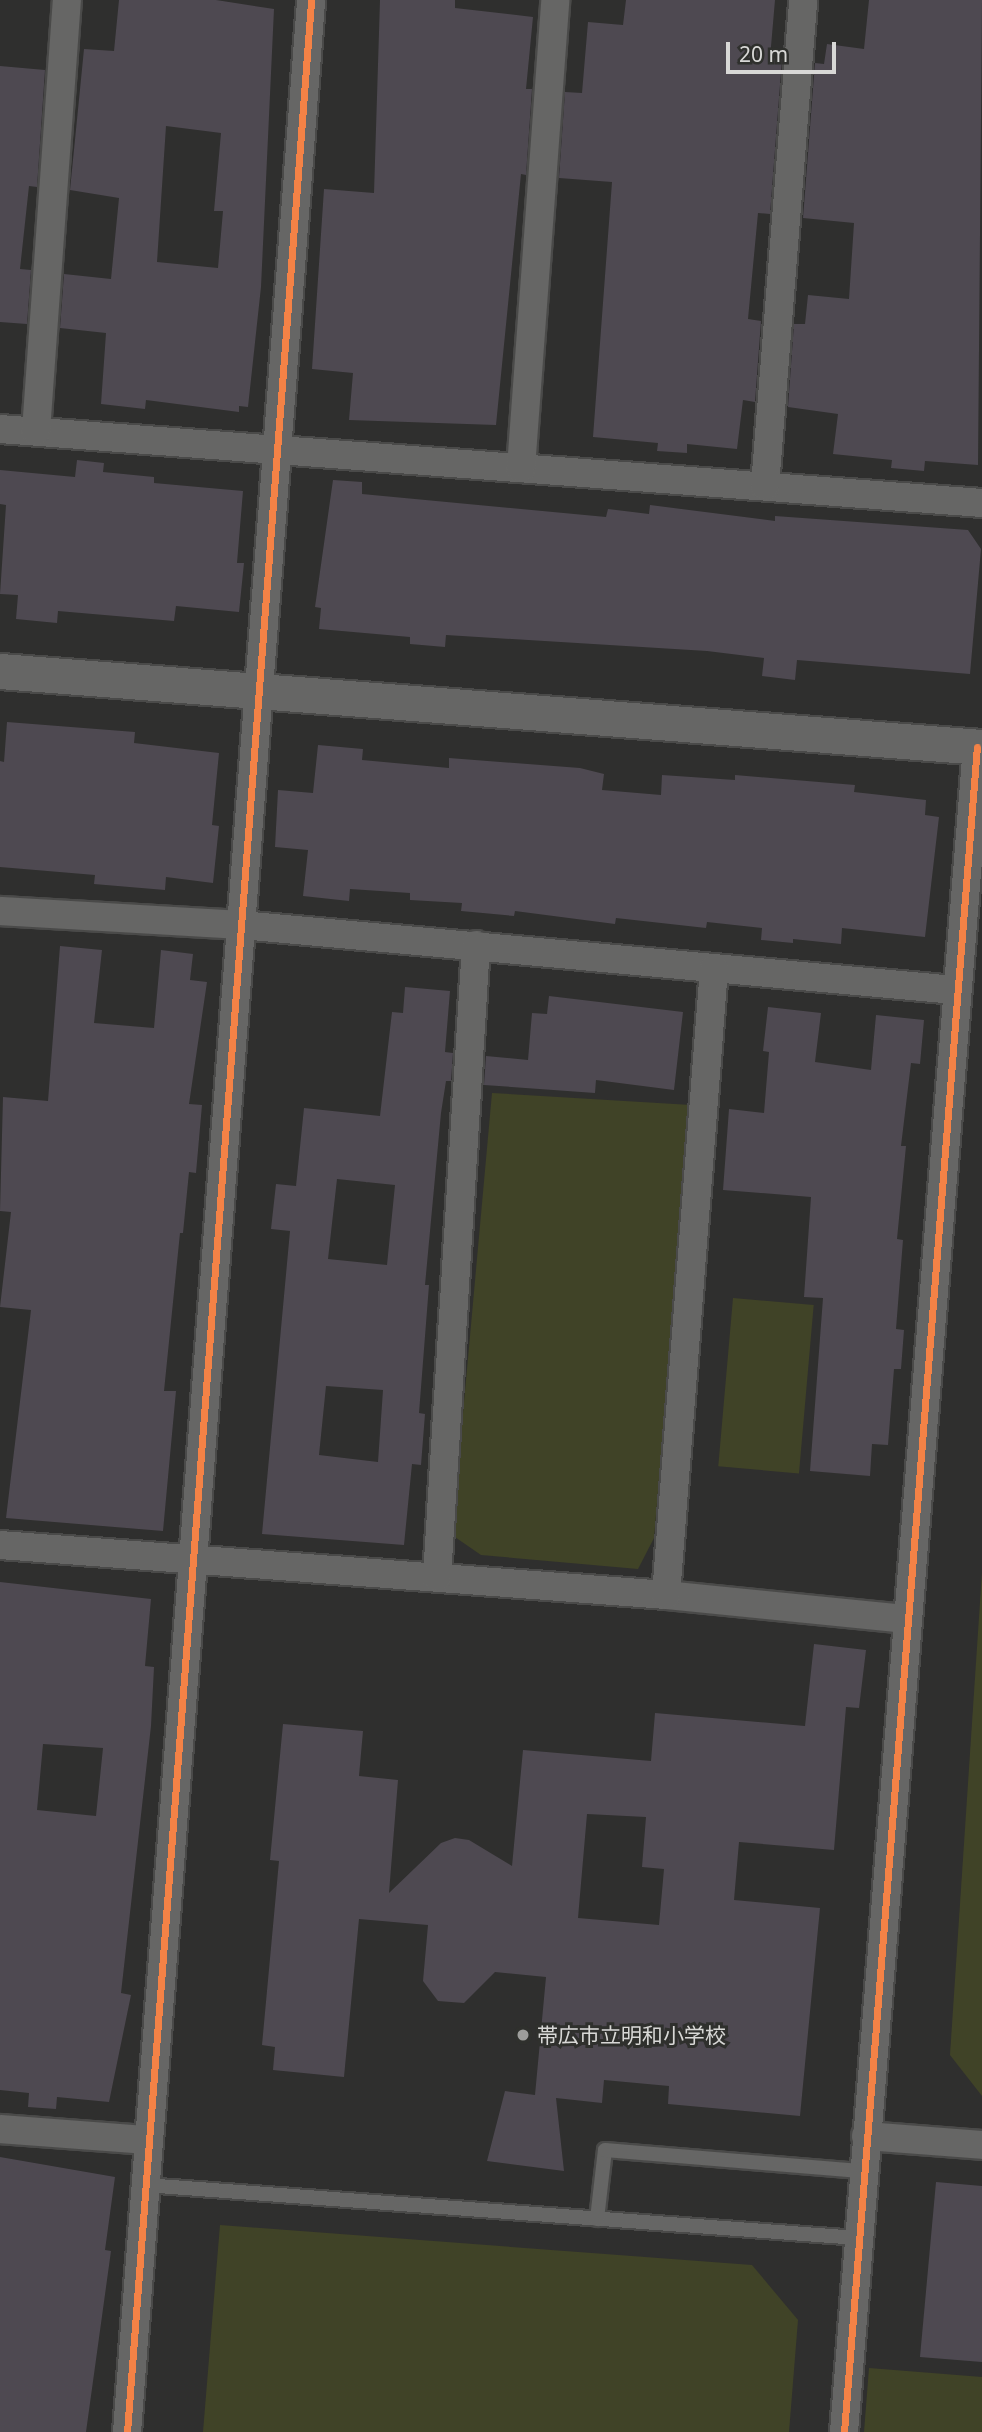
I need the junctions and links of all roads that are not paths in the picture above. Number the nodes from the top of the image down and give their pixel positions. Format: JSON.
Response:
{"nodes":[{"id":1,"x":67,"y":0,"type":"edge"},
{"id":2,"x":311,"y":0,"type":"edge"},
{"id":3,"x":555,"y":0,"type":"edge"},
{"id":4,"x":803,"y":0,"type":"edge"},
{"id":5,"x":0,"y":429,"type":"edge"},
{"id":6,"x":36,"y":431,"type":"junction"},
{"id":7,"x":277,"y":450,"type":"junction"},
{"id":8,"x":521,"y":468,"type":"junction"},
{"id":9,"x":765,"y":486,"type":"junction"},
{"id":10,"x":982,"y":503,"type":"edge"},
{"id":11,"x":0,"y":671,"type":"edge"},
{"id":12,"x":259,"y":690,"type":"junction"},
{"id":13,"x":979,"y":747,"type":"edge"},
{"id":14,"x":0,"y":911,"type":"edge"},
{"id":15,"x":241,"y":925,"type":"junction"},
{"id":16,"x":476,"y":945,"type":"junction"},
{"id":17,"x":713,"y":969,"type":"junction"},
{"id":18,"x":955,"y":990,"type":"junction"},
{"id":19,"x":0,"y":1545,"type":"edge"},
{"id":20,"x":192,"y":1557,"type":"junction"},
{"id":21,"x":437,"y":1577,"type":"junction"},
{"id":22,"x":666,"y":1595,"type":"junction"},
{"id":23,"x":906,"y":1619,"type":"junction"},
{"id":24,"x":0,"y":2129,"type":"edge"},
{"id":25,"x":866,"y":2136,"type":"junction"},
{"id":26,"x":148,"y":2140,"type":"junction"},
{"id":27,"x":982,"y":2145,"type":"edge"},
{"id":28,"x":863,"y":2171,"type":"junction"},
{"id":29,"x":145,"y":2185,"type":"junction"},
{"id":30,"x":597,"y":2219,"type":"junction"},
{"id":31,"x":858,"y":2238,"type":"junction"},
{"id":32,"x":127,"y":2432,"type":"edge"},
{"id":33,"x":844,"y":2432,"type":"edge"}],
"edges":[{"from":1,"to":6,"type":"street"},
{"from":2,"to":7,"type":"street"},
{"from":3,"to":8,"type":"street"},
{"from":4,"to":9,"type":"street"},
{"from":5,"to":6,"type":"street"},
{"from":6,"to":7,"type":"street"},
{"from":7,"to":8,"type":"street"},
{"from":7,"to":12,"type":"street"},
{"from":8,"to":9,"type":"street"},
{"from":9,"to":10,"type":"street"},
{"from":11,"to":12,"type":"street"},
{"from":12,"to":13,"type":"street"},
{"from":12,"to":15,"type":"street"},
{"from":13,"to":18,"type":"street"},
{"from":14,"to":15,"type":"street"},
{"from":15,"to":16,"type":"street"},
{"from":15,"to":20,"type":"street"},
{"from":16,"to":17,"type":"street"},
{"from":16,"to":21,"type":"street"},
{"from":17,"to":18,"type":"street"},
{"from":17,"to":22,"type":"street"},
{"from":18,"to":23,"type":"street"},
{"from":19,"to":20,"type":"street"},
{"from":20,"to":21,"type":"street"},
{"from":20,"to":26,"type":"street"},
{"from":21,"to":22,"type":"street"},
{"from":22,"to":23,"type":"street"},
{"from":23,"to":25,"type":"street"},
{"from":24,"to":26,"type":"street"},
{"from":25,"to":27,"type":"street"},
{"from":25,"to":28,"type":"street"},
{"from":26,"to":29,"type":"street"},
{"from":28,"to":30,"type":"lane"},
{"from":28,"to":31,"type":"street"},
{"from":29,"to":30,"type":"lane"},
{"from":29,"to":32,"type":"street"},
{"from":30,"to":31,"type":"lane"},
{"from":31,"to":33,"type":"street"}]}
